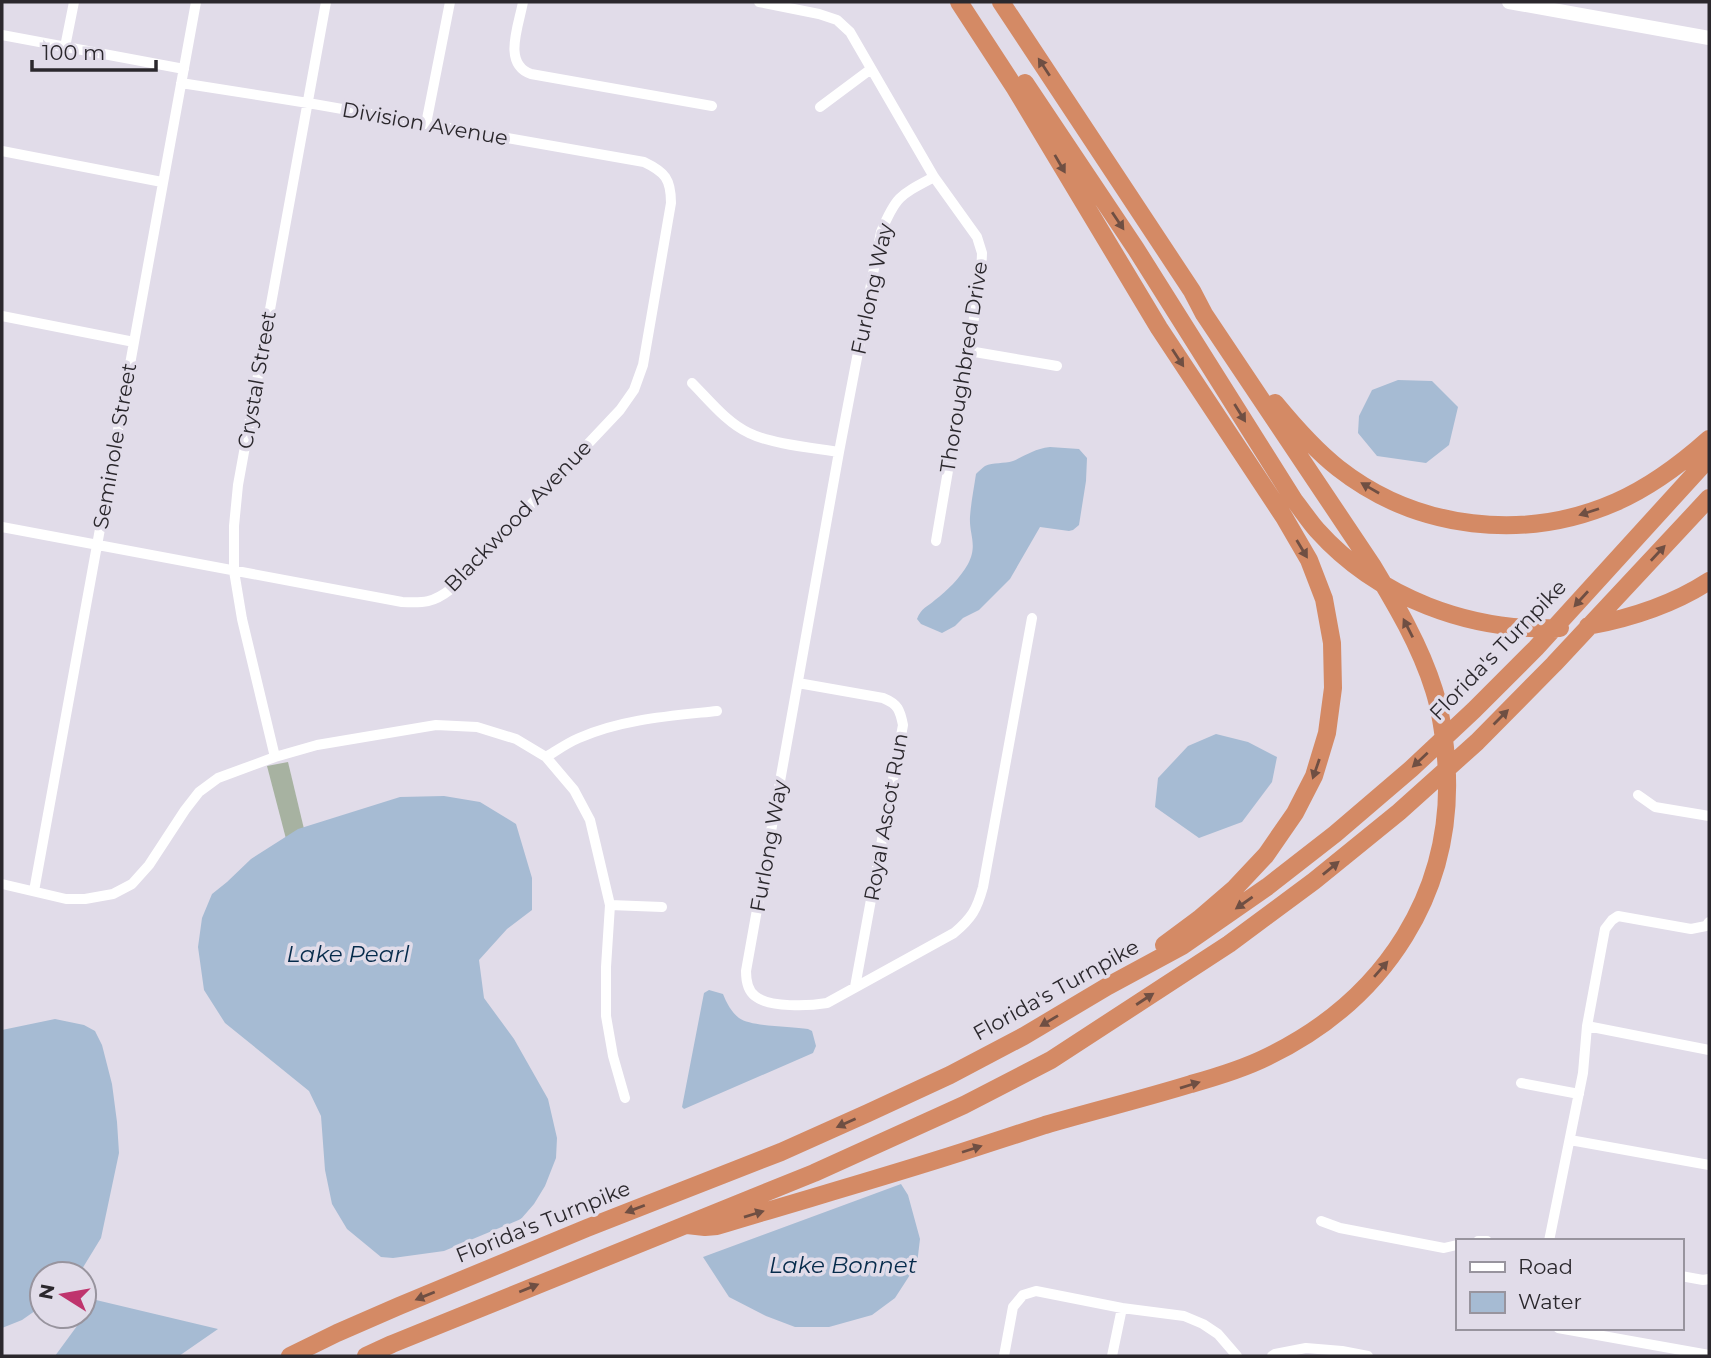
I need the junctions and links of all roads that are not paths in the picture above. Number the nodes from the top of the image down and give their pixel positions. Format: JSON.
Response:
{"nodes":[{"id":1,"x":74,"y":2,"type":"edge"},
{"id":2,"x":197,"y":2,"type":"edge"},
{"id":3,"x":326,"y":2,"type":"edge"},
{"id":4,"x":450,"y":2,"type":"edge"},
{"id":5,"x":523,"y":2,"type":"edge"},
{"id":6,"x":759,"y":2,"type":"edge"},
{"id":7,"x":959,"y":2,"type":"edge"},
{"id":8,"x":970,"y":2,"type":"edge"},
{"id":9,"x":1001,"y":2,"type":"edge"},
{"id":10,"x":1514,"y":2,"type":"edge"},
{"id":11,"x":793,"y":4,"type":"edge"},
{"id":12,"x":2,"y":35,"type":"edge"},
{"id":13,"x":1709,"y":38,"type":"edge"},
{"id":14,"x":65,"y":47,"type":"junction"},
{"id":15,"x":184,"y":69,"type":"junction"},
{"id":16,"x":871,"y":69,"type":"junction"},
{"id":17,"x":181,"y":83,"type":"junction"},
{"id":18,"x":308,"y":103,"type":"junction"},
{"id":19,"x":712,"y":106,"type":"dead end"},
{"id":20,"x":820,"y":107,"type":"dead end"},
{"id":21,"x":426,"y":124,"type":"junction"},
{"id":22,"x":2,"y":151,"type":"edge"},
{"id":23,"x":666,"y":176,"type":"joint"},
{"id":24,"x":934,"y":177,"type":"junction"},
{"id":25,"x":162,"y":182,"type":"junction"},
{"id":26,"x":1192,"y":291,"type":"junction"},
{"id":27,"x":2,"y":316,"type":"edge"},
{"id":28,"x":134,"y":342,"type":"junction"},
{"id":29,"x":968,"y":351,"type":"junction"},
{"id":30,"x":1057,"y":366,"type":"dead end"},
{"id":31,"x":692,"y":383,"type":"dead end"},
{"id":32,"x":1709,"y":439,"type":"edge"},
{"id":33,"x":839,"y":452,"type":"junction"},
{"id":34,"x":1709,"y":458,"type":"edge"},
{"id":35,"x":1709,"y":498,"type":"edge"},
{"id":36,"x":2,"y":527,"type":"edge"},
{"id":37,"x":936,"y":541,"type":"dead end"},
{"id":38,"x":97,"y":545,"type":"junction"},
{"id":39,"x":234,"y":571,"type":"junction"},
{"id":40,"x":1709,"y":581,"type":"edge"},
{"id":41,"x":1032,"y":618,"type":"dead end"},
{"id":42,"x":798,"y":683,"type":"junction"},
{"id":43,"x":717,"y":711,"type":"dead end"},
{"id":44,"x":275,"y":757,"type":"junction"},
{"id":45,"x":546,"y":757,"type":"junction"},
{"id":46,"x":1638,"y":795,"type":"dead end"},
{"id":47,"x":1709,"y":816,"type":"edge"},
{"id":48,"x":2,"y":884,"type":"edge"},
{"id":49,"x":34,"y":891,"type":"junction"},
{"id":50,"x":610,"y":905,"type":"junction"},
{"id":51,"x":662,"y":907,"type":"dead end"},
{"id":52,"x":1709,"y":922,"type":"edge"},
{"id":53,"x":1108,"y":986,"type":"junction"},
{"id":54,"x":855,"y":987,"type":"junction"},
{"id":55,"x":1587,"y":1026,"type":"junction"},
{"id":56,"x":1709,"y":1050,"type":"edge"},
{"id":57,"x":1521,"y":1083,"type":"dead end"},
{"id":58,"x":1579,"y":1094,"type":"junction"},
{"id":59,"x":625,"y":1098,"type":"dead end"},
{"id":60,"x":1570,"y":1140,"type":"junction"},
{"id":61,"x":1709,"y":1165,"type":"edge"},
{"id":62,"x":1321,"y":1221,"type":"dead end"},
{"id":63,"x":687,"y":1225,"type":"junction"},
{"id":64,"x":1549,"y":1239,"type":"edge"},
{"id":65,"x":1456,"y":1245,"type":"edge"},
{"id":66,"x":1683,"y":1276,"type":"edge"},
{"id":67,"x":1709,"y":1279,"type":"edge"},
{"id":68,"x":1122,"y":1308,"type":"junction"},
{"id":69,"x":1569,"y":1330,"type":"edge"},
{"id":70,"x":1709,"y":1355,"type":"edge"},
{"id":71,"x":290,"y":1356,"type":"edge"},
{"id":72,"x":366,"y":1356,"type":"edge"},
{"id":73,"x":1004,"y":1356,"type":"edge"},
{"id":74,"x":1112,"y":1356,"type":"edge"},
{"id":75,"x":1237,"y":1356,"type":"edge"},
{"id":76,"x":1272,"y":1356,"type":"edge"},
{"id":77,"x":1368,"y":1356,"type":"edge"}],
"edges":[{"from":1,"to":14,"type":"street"},
{"from":2,"to":15,"type":"street","name":"Seminole Street"},
{"from":3,"to":18,"type":"street","name":"Crystal Street"},
{"from":4,"to":21,"type":"street"},
{"from":5,"to":19,"type":"street"},
{"from":6,"to":11,"type":"street","name":"Thoroughbred Drive"},
{"from":7,"to":53,"type":"highway","one_way":true},
{"from":8,"to":40,"type":"highway","one_way":true},
{"from":26,"to":9,"type":"highway","one_way":true},
{"from":10,"to":13,"type":"street"},
{"from":11,"to":16,"type":"street","name":"Thoroughbred Drive"},
{"from":12,"to":14,"type":"street"},
{"from":14,"to":15,"type":"street"},
{"from":15,"to":17,"type":"street","name":"Seminole Street"},
{"from":16,"to":20,"type":"street"},
{"from":16,"to":24,"type":"street","name":"Thoroughbred Drive"},
{"from":17,"to":18,"type":"street","name":"Division Avenue"},
{"from":17,"to":25,"type":"street","name":"Seminole Street"},
{"from":18,"to":21,"type":"street","name":"Division Avenue"},
{"from":18,"to":39,"type":"street","name":"Crystal Street"},
{"from":21,"to":23,"type":"street","name":"Division Avenue"},
{"from":22,"to":25,"type":"street"},
{"from":23,"to":39,"type":"street","name":"Blackwood Avenue"},
{"from":24,"to":29,"type":"street","name":"Thoroughbred Drive"},
{"from":24,"to":33,"type":"street","name":"Furlong Way"},
{"from":25,"to":28,"type":"street","name":"Seminole Street"},
{"from":32,"to":26,"type":"highway","one_way":true},
{"from":63,"to":26,"type":"highway","one_way":true},
{"from":27,"to":28,"type":"street"},
{"from":28,"to":38,"type":"street","name":"Seminole Street"},
{"from":29,"to":30,"type":"street"},
{"from":29,"to":37,"type":"street","name":"Thoroughbred Drive"},
{"from":31,"to":33,"type":"street"},
{"from":33,"to":42,"type":"street","name":"Furlong Way"},
{"from":34,"to":53,"type":"highway","name":"Florida's Turnpike","one_way":true},
{"from":63,"to":35,"type":"highway","one_way":true},
{"from":36,"to":38,"type":"street","name":"Blackwood Avenue"},
{"from":38,"to":39,"type":"street","name":"Blackwood Avenue"},
{"from":38,"to":49,"type":"street","name":"Seminole Street"},
{"from":39,"to":44,"type":"street","name":"Crystal Street"},
{"from":41,"to":54,"type":"street","name":"Furlong Way"},
{"from":42,"to":54,"type":"street","name":"Royal Ascot Run"},
{"from":42,"to":54,"type":"street","name":"Furlong Way"},
{"from":43,"to":45,"type":"street"},
{"from":44,"to":45,"type":"street"},
{"from":44,"to":49,"type":"street"},
{"from":45,"to":50,"type":"street"},
{"from":46,"to":47,"type":"street"},
{"from":48,"to":49,"type":"street"},
{"from":50,"to":51,"type":"street"},
{"from":50,"to":59,"type":"street"},
{"from":52,"to":55,"type":"street"},
{"from":53,"to":71,"type":"highway","name":"Florida's Turnpike","one_way":true},
{"from":55,"to":56,"type":"street"},
{"from":55,"to":58,"type":"street"},
{"from":57,"to":58,"type":"street"},
{"from":58,"to":60,"type":"street"},
{"from":60,"to":61,"type":"street"},
{"from":60,"to":64,"type":"street"},
{"from":62,"to":65,"type":"street"},
{"from":72,"to":63,"type":"highway","one_way":true},
{"from":66,"to":67,"type":"street"},
{"from":68,"to":73,"type":"street"},
{"from":68,"to":74,"type":"street"},
{"from":68,"to":75,"type":"street"},
{"from":69,"to":70,"type":"street"},
{"from":76,"to":77,"type":"street"}]}
